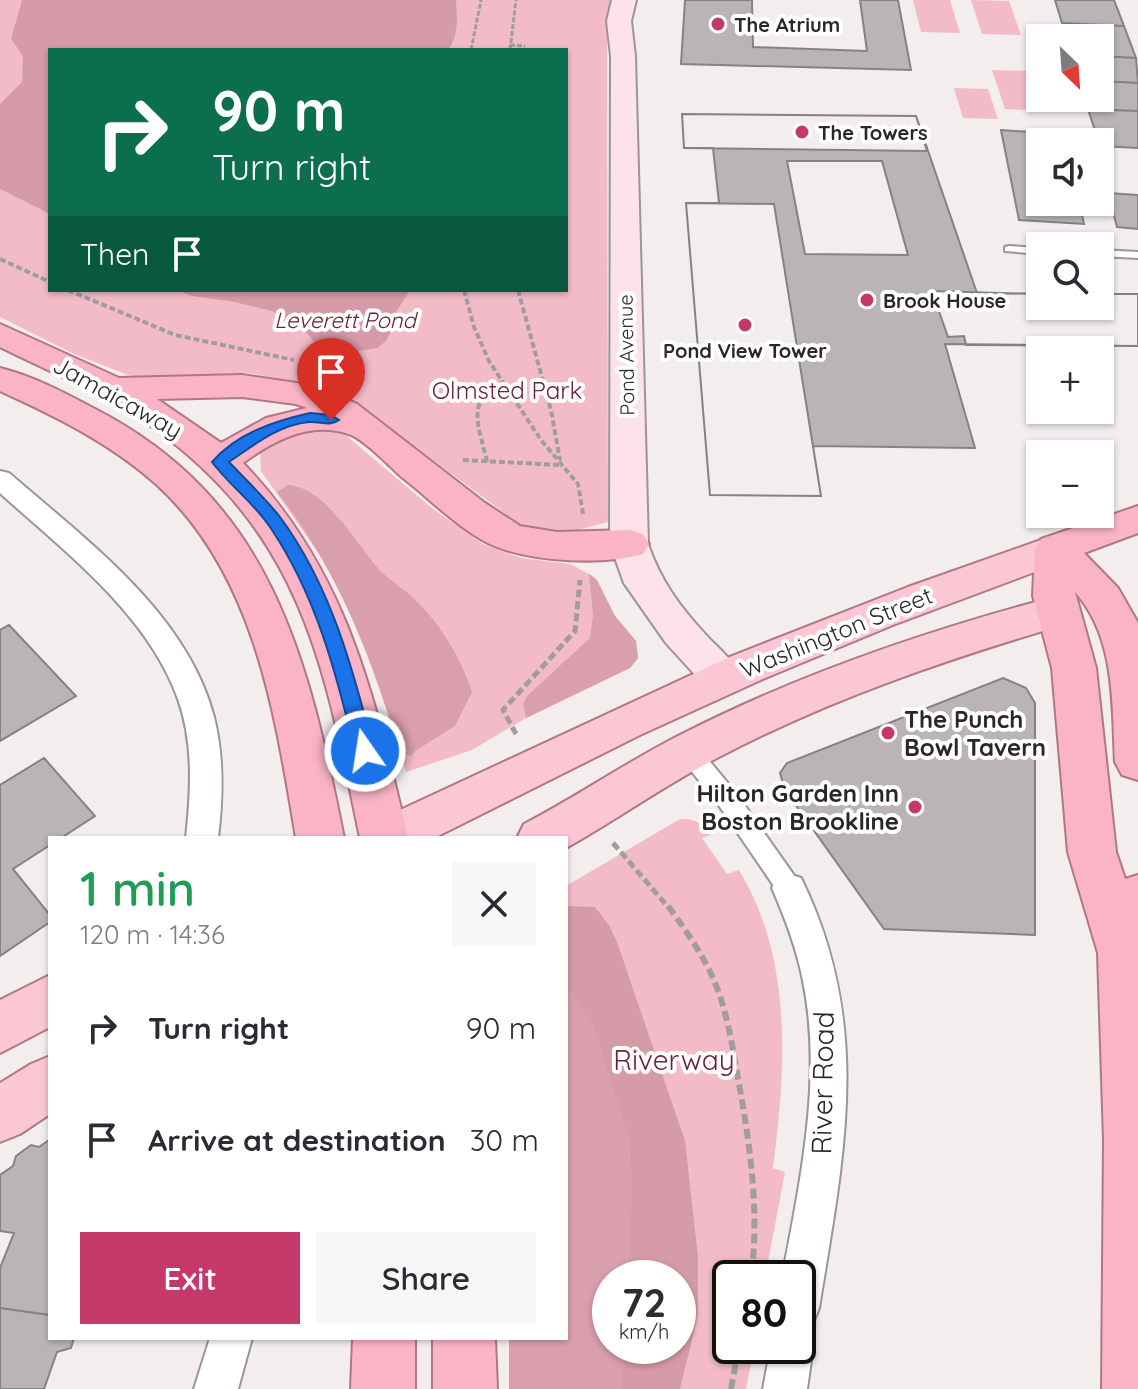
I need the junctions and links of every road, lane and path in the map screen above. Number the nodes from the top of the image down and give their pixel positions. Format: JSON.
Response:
{"nodes":[{"id":1,"x":481,"y":0,"type":"edge"},
{"id":2,"x":516,"y":0,"type":"edge"},
{"id":3,"x":624,"y":0,"type":"edge"},
{"id":4,"x":525,"y":46,"type":"dead end"},
{"id":5,"x":510,"y":47,"type":"edge"},
{"id":6,"x":471,"y":48,"type":"edge"},
{"id":7,"x":1009,"y":249,"type":"dead end"},
{"id":8,"x":1026,"y":250,"type":"edge"},
{"id":9,"x":1114,"y":254,"type":"edge"},
{"id":10,"x":1138,"y":255,"type":"edge"},
{"id":11,"x":0,"y":259,"type":"edge"},
{"id":12,"x":48,"y":281,"type":"edge"},
{"id":13,"x":465,"y":292,"type":"edge"},
{"id":14,"x":519,"y":292,"type":"edge"},
{"id":15,"x":0,"y":334,"type":"edge"},
{"id":16,"x":0,"y":378,"type":"edge"},
{"id":17,"x":501,"y":382,"type":"junction"},
{"id":18,"x":112,"y":389,"type":"junction"},
{"id":19,"x":18,"y":401,"type":"edge"},
{"id":20,"x":371,"y":434,"type":"junction"},
{"id":21,"x":220,"y":462,"type":"junction"},
{"id":22,"x":487,"y":462,"type":"dead end"},
{"id":23,"x":561,"y":465,"type":"junction"},
{"id":24,"x":0,"y":479,"type":"edge"},
{"id":25,"x":1138,"y":519,"type":"edge"},
{"id":26,"x":583,"y":526,"type":"dead end"},
{"id":27,"x":629,"y":544,"type":"junction"},
{"id":28,"x":1055,"y":549,"type":"junction"},
{"id":29,"x":581,"y":570,"type":"dead end"},
{"id":30,"x":1127,"y":604,"type":"edge"},
{"id":31,"x":1058,"y":611,"type":"junction"},
{"id":32,"x":1138,"y":636,"type":"edge"},
{"id":33,"x":723,"y":678,"type":"junction"},
{"id":34,"x":531,"y":751,"type":"junction"},
{"id":35,"x":689,"y":752,"type":"junction"},
{"id":36,"x":1138,"y":762,"type":"edge"},
{"id":37,"x":599,"y":827,"type":"junction"},
{"id":38,"x":202,"y":836,"type":"edge"},
{"id":39,"x":320,"y":836,"type":"edge"},
{"id":40,"x":386,"y":836,"type":"edge"},
{"id":41,"x":389,"y":836,"type":"edge"},
{"id":42,"x":552,"y":836,"type":"edge"},
{"id":43,"x":789,"y":888,"type":"joint"},
{"id":44,"x":1138,"y":896,"type":"edge"},
{"id":45,"x":1124,"y":953,"type":"junction"},
{"id":46,"x":48,"y":1000,"type":"edge"},
{"id":47,"x":0,"y":1028,"type":"edge"},
{"id":48,"x":48,"y":1075,"type":"edge"},
{"id":49,"x":48,"y":1083,"type":"edge"},
{"id":50,"x":0,"y":1094,"type":"edge"},
{"id":51,"x":0,"y":1115,"type":"edge"},
{"id":52,"x":1135,"y":1242,"type":"edge"},
{"id":53,"x":754,"y":1260,"type":"edge"},
{"id":54,"x":806,"y":1260,"type":"edge"},
{"id":55,"x":230,"y":1340,"type":"edge"},
{"id":56,"x":384,"y":1340,"type":"edge"},
{"id":57,"x":464,"y":1340,"type":"edge"},
{"id":58,"x":736,"y":1364,"type":"edge"},
{"id":59,"x":789,"y":1364,"type":"edge"},
{"id":60,"x":216,"y":1389,"type":"edge"},
{"id":61,"x":383,"y":1389,"type":"edge"},
{"id":62,"x":465,"y":1389,"type":"edge"},
{"id":63,"x":731,"y":1389,"type":"edge"},
{"id":64,"x":785,"y":1389,"type":"edge"},
{"id":65,"x":1134,"y":1389,"type":"edge"}],
"edges":[{"from":1,"to":6,"type":"path"},
{"from":2,"to":5,"type":"path"},
{"from":3,"to":27,"type":"main road","name":"Pond Avenue"},
{"from":4,"to":5,"type":"path"},
{"from":7,"to":8,"type":"lane"},
{"from":9,"to":10,"type":"lane"},
{"from":11,"to":12,"type":"path"},
{"from":13,"to":17,"type":"path"},
{"from":14,"to":23,"type":"path"},
{"from":15,"to":18,"type":"highway","name":"Jamaicaway"},
{"from":16,"to":19,"type":"highway","name":"Jamaicaway"},
{"from":17,"to":22,"type":"path"},
{"from":17,"to":23,"type":"path"},
{"from":18,"to":20,"type":"highway"},
{"from":18,"to":21,"type":"highway","name":"Jamaicaway"},
{"from":19,"to":39,"type":"highway","name":"Jamaicaway"},
{"from":20,"to":21,"type":"highway"},
{"from":20,"to":27,"type":"highway"},
{"from":21,"to":40,"type":"highway","name":"Jamaicaway"},
{"from":23,"to":26,"type":"path"},
{"from":24,"to":38,"type":"street"},
{"from":25,"to":28,"type":"highway","name":"Washington Street"},
{"from":27,"to":33,"type":"main road","name":"Pond Avenue"},
{"from":28,"to":30,"type":"highway"},
{"from":28,"to":31,"type":"highway"},
{"from":28,"to":33,"type":"main road","name":"Washington Street"},
{"from":29,"to":34,"type":"path"},
{"from":30,"to":31,"type":"highway","name":"Washington Street"},
{"from":30,"to":32,"type":"street"},
{"from":30,"to":36,"type":"highway"},
{"from":31,"to":35,"type":"main road","name":"Washington Street"},
{"from":31,"to":45,"type":"highway"},
{"from":33,"to":34,"type":"main road","name":"Washington Street"},
{"from":34,"to":41,"type":"main road","name":"Washington Street"},
{"from":35,"to":37,"type":"main road","name":"Washington Street"},
{"from":35,"to":43,"type":"street","name":"River Road"},
{"from":37,"to":42,"type":"main road","name":"Washington Street"},
{"from":37,"to":53,"type":"path"},
{"from":43,"to":54,"type":"street","name":"River Road"},
{"from":44,"to":45,"type":"highway"},
{"from":45,"to":52,"type":"highway"},
{"from":46,"to":47,"type":"main road"},
{"from":48,"to":50,"type":"main road"},
{"from":49,"to":51,"type":"main road"},
{"from":52,"to":65,"type":"highway"},
{"from":55,"to":60,"type":"street"},
{"from":56,"to":61,"type":"highway"},
{"from":57,"to":62,"type":"highway"},
{"from":58,"to":63,"type":"path"},
{"from":59,"to":64,"type":"street"}]}
